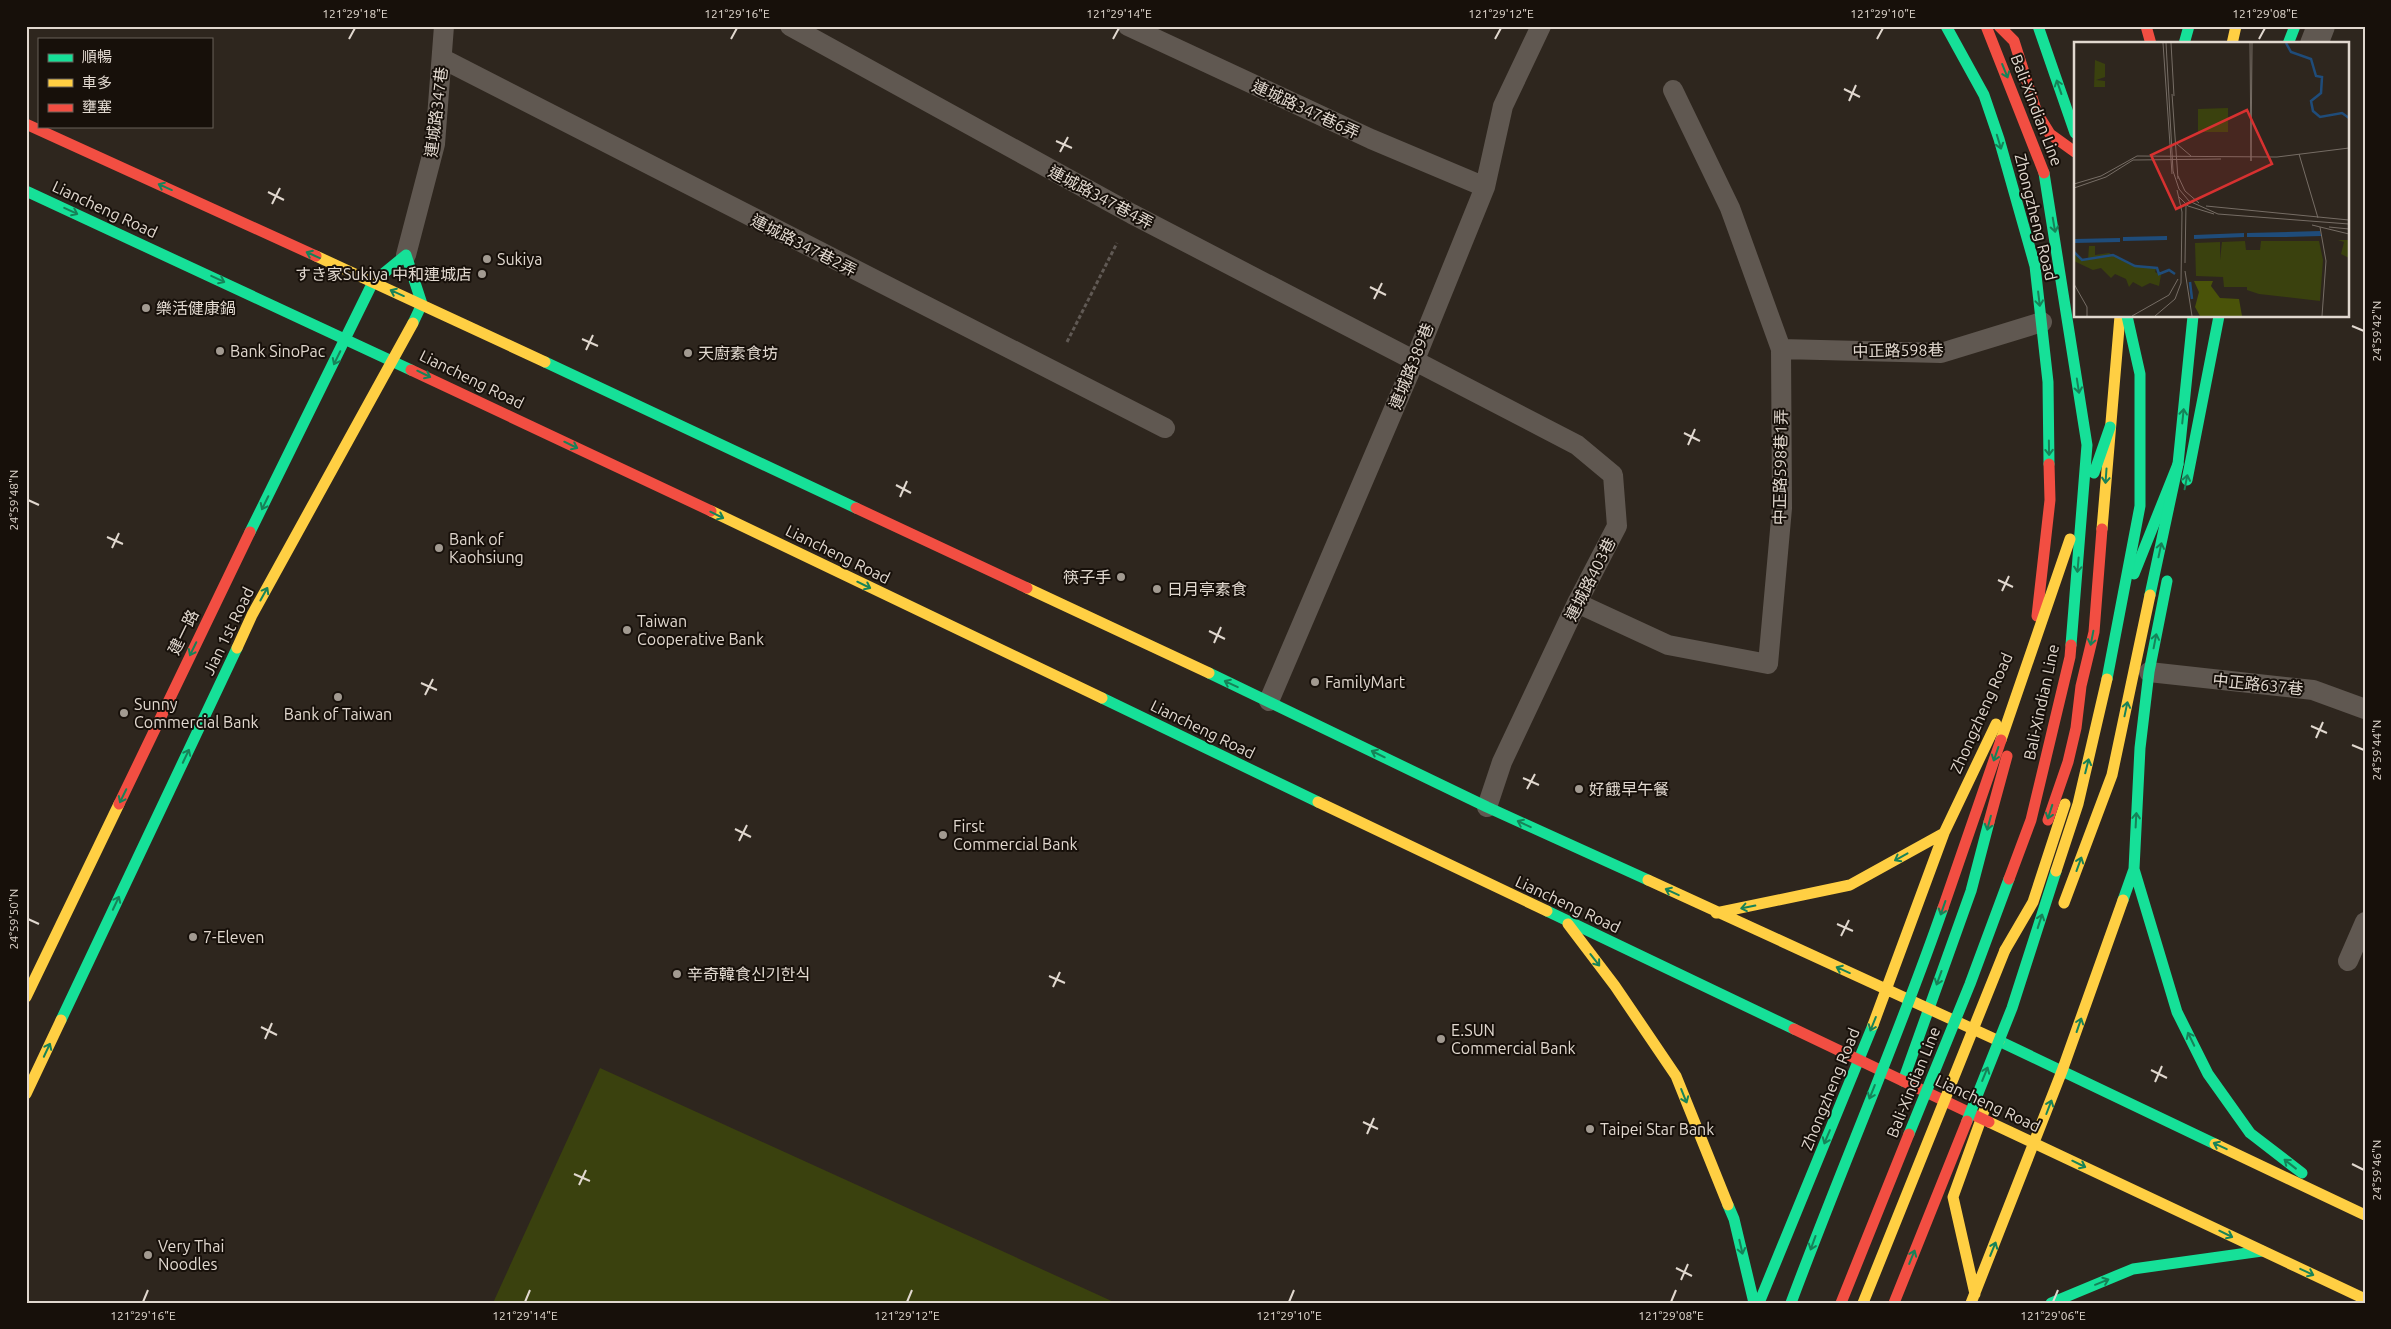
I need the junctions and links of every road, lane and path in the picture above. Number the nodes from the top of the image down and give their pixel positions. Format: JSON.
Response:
{"nodes":[{"id":1,"x":444,"y":26,"type":"edge"},
{"id":2,"x":790,"y":26,"type":"edge"},
{"id":3,"x":1128,"y":26,"type":"edge"},
{"id":4,"x":1541,"y":26,"type":"edge"},
{"id":5,"x":1946,"y":26,"type":"edge"},
{"id":6,"x":1986,"y":26,"type":"edge"},
{"id":7,"x":1999,"y":26,"type":"edge"},
{"id":8,"x":2006,"y":26,"type":"edge"},
{"id":9,"x":2038,"y":26,"type":"edge"},
{"id":10,"x":2146,"y":26,"type":"edge"},
{"id":11,"x":2189,"y":26,"type":"edge"},
{"id":12,"x":2236,"y":26,"type":"edge"},
{"id":13,"x":2297,"y":26,"type":"edge"},
{"id":14,"x":2322,"y":26,"type":"edge"},
{"id":15,"x":2014,"y":41,"type":"junction"},
{"id":16,"x":2150,"y":42,"type":"edge"},
{"id":17,"x":2185,"y":42,"type":"edge"},
{"id":18,"x":2232,"y":42,"type":"edge"},
{"id":19,"x":2289,"y":42,"type":"edge"},
{"id":20,"x":2295,"y":42,"type":"edge"},
{"id":21,"x":2315,"y":42,"type":"edge"},
{"id":22,"x":443,"y":59,"type":"junction"},
{"id":23,"x":1673,"y":90,"type":"dead end"},
{"id":24,"x":26,"y":124,"type":"edge"},
{"id":25,"x":2074,"y":130,"type":"edge"},
{"id":26,"x":2074,"y":151,"type":"edge"},
{"id":27,"x":1485,"y":187,"type":"junction"},
{"id":28,"x":26,"y":191,"type":"edge"},
{"id":29,"x":1132,"y":214,"type":"junction"},
{"id":30,"x":406,"y":255,"type":"junction"},
{"id":31,"x":373,"y":282,"type":"junction"},
{"id":32,"x":2074,"y":289,"type":"edge"},
{"id":33,"x":422,"y":304,"type":"junction"},
{"id":34,"x":2120,"y":318,"type":"edge"},
{"id":35,"x":2127,"y":318,"type":"edge"},
{"id":36,"x":2193,"y":318,"type":"edge"},
{"id":37,"x":2219,"y":318,"type":"edge"},
{"id":38,"x":2042,"y":322,"type":"junction"},
{"id":39,"x":347,"y":338,"type":"junction"},
{"id":40,"x":1781,"y":349,"type":"junction"},
{"id":41,"x":394,"y":360,"type":"junction"},
{"id":42,"x":1414,"y":362,"type":"junction"},
{"id":43,"x":1052,"y":372,"type":"junction"},
{"id":44,"x":2048,"y":382,"type":"junction"},
{"id":45,"x":2110,"y":427,"type":"junction"},
{"id":46,"x":1165,"y":428,"type":"dead end"},
{"id":47,"x":2178,"y":464,"type":"junction"},
{"id":48,"x":2185,"y":490,"type":"dead end"},
{"id":49,"x":2170,"y":566,"type":"dead end"},
{"id":50,"x":1577,"y":603,"type":"junction"},
{"id":51,"x":2149,"y":672,"type":"junction"},
{"id":52,"x":2020,"y":673,"type":"junction"},
{"id":53,"x":1269,"y":701,"type":"junction"},
{"id":54,"x":2365,"y":709,"type":"edge"},
{"id":55,"x":1487,"y":807,"type":"junction"},
{"id":56,"x":1944,"y":833,"type":"junction"},
{"id":57,"x":2134,"y":869,"type":"junction"},
{"id":58,"x":1716,"y":913,"type":"junction"},
{"id":59,"x":2060,"y":914,"type":"dead end"},
{"id":60,"x":1566,"y":921,"type":"junction"},
{"id":61,"x":2365,"y":922,"type":"edge"},
{"id":62,"x":2005,"y":950,"type":"junction"},
{"id":63,"x":2348,"y":961,"type":"dead end"},
{"id":64,"x":1888,"y":989,"type":"junction"},
{"id":65,"x":26,"y":997,"type":"edge"},
{"id":66,"x":1928,"y":1008,"type":"junction"},
{"id":67,"x":2015,"y":1034,"type":"dead end"},
{"id":68,"x":2010,"y":1046,"type":"junction"},
{"id":69,"x":1859,"y":1060,"type":"junction"},
{"id":70,"x":2005,"y":1062,"type":"dead end"},
{"id":71,"x":2062,"y":1071,"type":"junction"},
{"id":72,"x":1999,"y":1073,"type":"dead end"},
{"id":73,"x":1903,"y":1081,"type":"junction"},
{"id":74,"x":26,"y":1094,"type":"edge"},
{"id":75,"x":1982,"y":1118,"type":"junction"},
{"id":76,"x":2035,"y":1143,"type":"junction"},
{"id":77,"x":2343,"y":1204,"type":"junction"},
{"id":78,"x":2365,"y":1215,"type":"edge"},
{"id":79,"x":1946,"y":1219,"type":"dead end"},
{"id":80,"x":2262,"y":1251,"type":"junction"},
{"id":81,"x":1973,"y":1298,"type":"edge"},
{"id":82,"x":2365,"y":1299,"type":"edge"},
{"id":83,"x":1754,"y":1303,"type":"edge"},
{"id":84,"x":1759,"y":1303,"type":"edge"},
{"id":85,"x":1791,"y":1303,"type":"edge"},
{"id":86,"x":1840,"y":1303,"type":"edge"},
{"id":87,"x":1864,"y":1303,"type":"edge"},
{"id":88,"x":1894,"y":1303,"type":"edge"},
{"id":89,"x":2051,"y":1303,"type":"edge"}],
"edges":[{"from":1,"to":22,"type":"lane","name":"連城路347巷"},
{"from":2,"to":29,"type":"lane","name":"連城路347巷4弄"},
{"from":3,"to":27,"type":"lane","name":"連城路347巷6弄"},
{"from":4,"to":27,"type":"lane","name":"連城路389巷"},
{"from":5,"to":38,"type":"main road","name":"Zhongzheng Road","one_way":true},
{"from":6,"to":86,"type":"main road","name":"Bali-Xindian Line","one_way":true,"bridge":true},
{"from":7,"to":15,"type":"main road"},
{"from":8,"to":15,"type":"main road"},
{"from":25,"to":9,"type":"main road","name":"Bali-Xindian Line","one_way":true},
{"from":10,"to":16,"type":"main road"},
{"from":11,"to":17,"type":"main road"},
{"from":12,"to":18,"type":"main road"},
{"from":13,"to":19,"type":"main road"},
{"from":13,"to":20,"type":"main road"},
{"from":14,"to":21,"type":"street"},
{"from":15,"to":26,"type":"main road"},
{"from":22,"to":30,"type":"lane","name":"連城路347巷"},
{"from":22,"to":43,"type":"lane","name":"連城路347巷2弄"},
{"from":23,"to":40,"type":"lane","name":"中正路598巷1弄"},
{"from":31,"to":24,"type":"main road","one_way":true},
{"from":27,"to":42,"type":"lane","name":"連城路389巷"},
{"from":28,"to":39,"type":"main road","name":"Liancheng Road","one_way":true},
{"from":29,"to":42,"type":"lane","name":"連城路347巷4弄"},
{"from":29,"to":43,"type":"path"},
{"from":30,"to":31,"type":"main road"},
{"from":30,"to":33,"type":"main road"},
{"from":33,"to":31,"type":"main road","one_way":true},
{"from":31,"to":39,"type":"main road","name":"建一路"},
{"from":32,"to":44,"type":"main road"},
{"from":33,"to":41,"type":"main road","name":"Jian 1st Road"},
{"from":53,"to":33,"type":"main road","one_way":true},
{"from":34,"to":45,"type":"main road"},
{"from":88,"to":35,"type":"main road","one_way":true,"bridge":true},
{"from":47,"to":36,"type":"main road","one_way":true},
{"from":48,"to":37,"type":"main road","one_way":true},
{"from":38,"to":40,"type":"lane","name":"中正路598巷"},
{"from":38,"to":44,"type":"main road","name":"Zhongzheng Road"},
{"from":39,"to":41,"type":"main road","name":"Liancheng Road"},
{"from":39,"to":65,"type":"main road","name":"建一路","one_way":true},
{"from":40,"to":50,"type":"lane","name":"中正路598巷1弄"},
{"from":41,"to":60,"type":"main road","name":"Liancheng Road","one_way":true},
{"from":74,"to":41,"type":"main road","name":"Jian 1st Road","one_way":true},
{"from":42,"to":50,"type":"lane","name":"連城路403巷"},
{"from":42,"to":53,"type":"lane","name":"連城路389巷"},
{"from":43,"to":46,"type":"lane","name":"連城路347巷2弄"},
{"from":44,"to":52,"type":"main road","name":"Zhongzheng Road","one_way":true},
{"from":45,"to":62,"type":"main road","one_way":true,"bridge":true},
{"from":45,"to":85,"type":"main road","one_way":true,"bridge":true},
{"from":59,"to":47,"type":"main road","one_way":true,"bridge":true},
{"from":47,"to":62,"type":"main road","bridge":true},
{"from":51,"to":49,"type":"main road","one_way":true},
{"from":50,"to":55,"type":"lane","name":"連城路403巷"},
{"from":51,"to":54,"type":"lane","name":"中正路637巷"},
{"from":57,"to":51,"type":"main road","one_way":true},
{"from":52,"to":56,"type":"main road","name":"Zhongzheng Road"},
{"from":52,"to":66,"type":"main road","one_way":true},
{"from":55,"to":53,"type":"main road","one_way":true},
{"from":58,"to":55,"type":"main road","one_way":true},
{"from":56,"to":58,"type":"main road","one_way":true},
{"from":56,"to":64,"type":"main road","name":"Zhongzheng Road"},
{"from":71,"to":57,"type":"main road","one_way":true},
{"from":77,"to":57,"type":"main road","one_way":true},
{"from":64,"to":58,"type":"main road","one_way":true},
{"from":60,"to":69,"type":"main road","name":"Liancheng Road"},
{"from":60,"to":83,"type":"main road","one_way":true},
{"from":61,"to":63,"type":"lane"},
{"from":62,"to":87,"type":"main road","bridge":true},
{"from":64,"to":66,"type":"main road"},
{"from":64,"to":69,"type":"main road","name":"Zhongzheng Road","one_way":true},
{"from":66,"to":68,"type":"main road"},
{"from":66,"to":73,"type":"main road"},
{"from":67,"to":70,"type":"main road"},
{"from":68,"to":71,"type":"main road"},
{"from":68,"to":72,"type":"main road"},
{"from":69,"to":73,"type":"main road","name":"Liancheng Road"},
{"from":69,"to":84,"type":"main road","name":"Zhongzheng Road","one_way":true},
{"from":76,"to":71,"type":"main road","one_way":true},
{"from":77,"to":71,"type":"main road","one_way":true},
{"from":73,"to":75,"type":"main road","name":"Liancheng Road"},
{"from":75,"to":76,"type":"main road","name":"Liancheng Road"},
{"from":75,"to":79,"type":"main road"},
{"from":75,"to":81,"type":"main road"},
{"from":76,"to":80,"type":"main road","name":"Liancheng Road","one_way":true},
{"from":81,"to":76,"type":"main road","one_way":true},
{"from":77,"to":78,"type":"main road"},
{"from":80,"to":82,"type":"main road","name":"Liancheng Road","one_way":true},
{"from":89,"to":80,"type":"main road","one_way":true}]}
